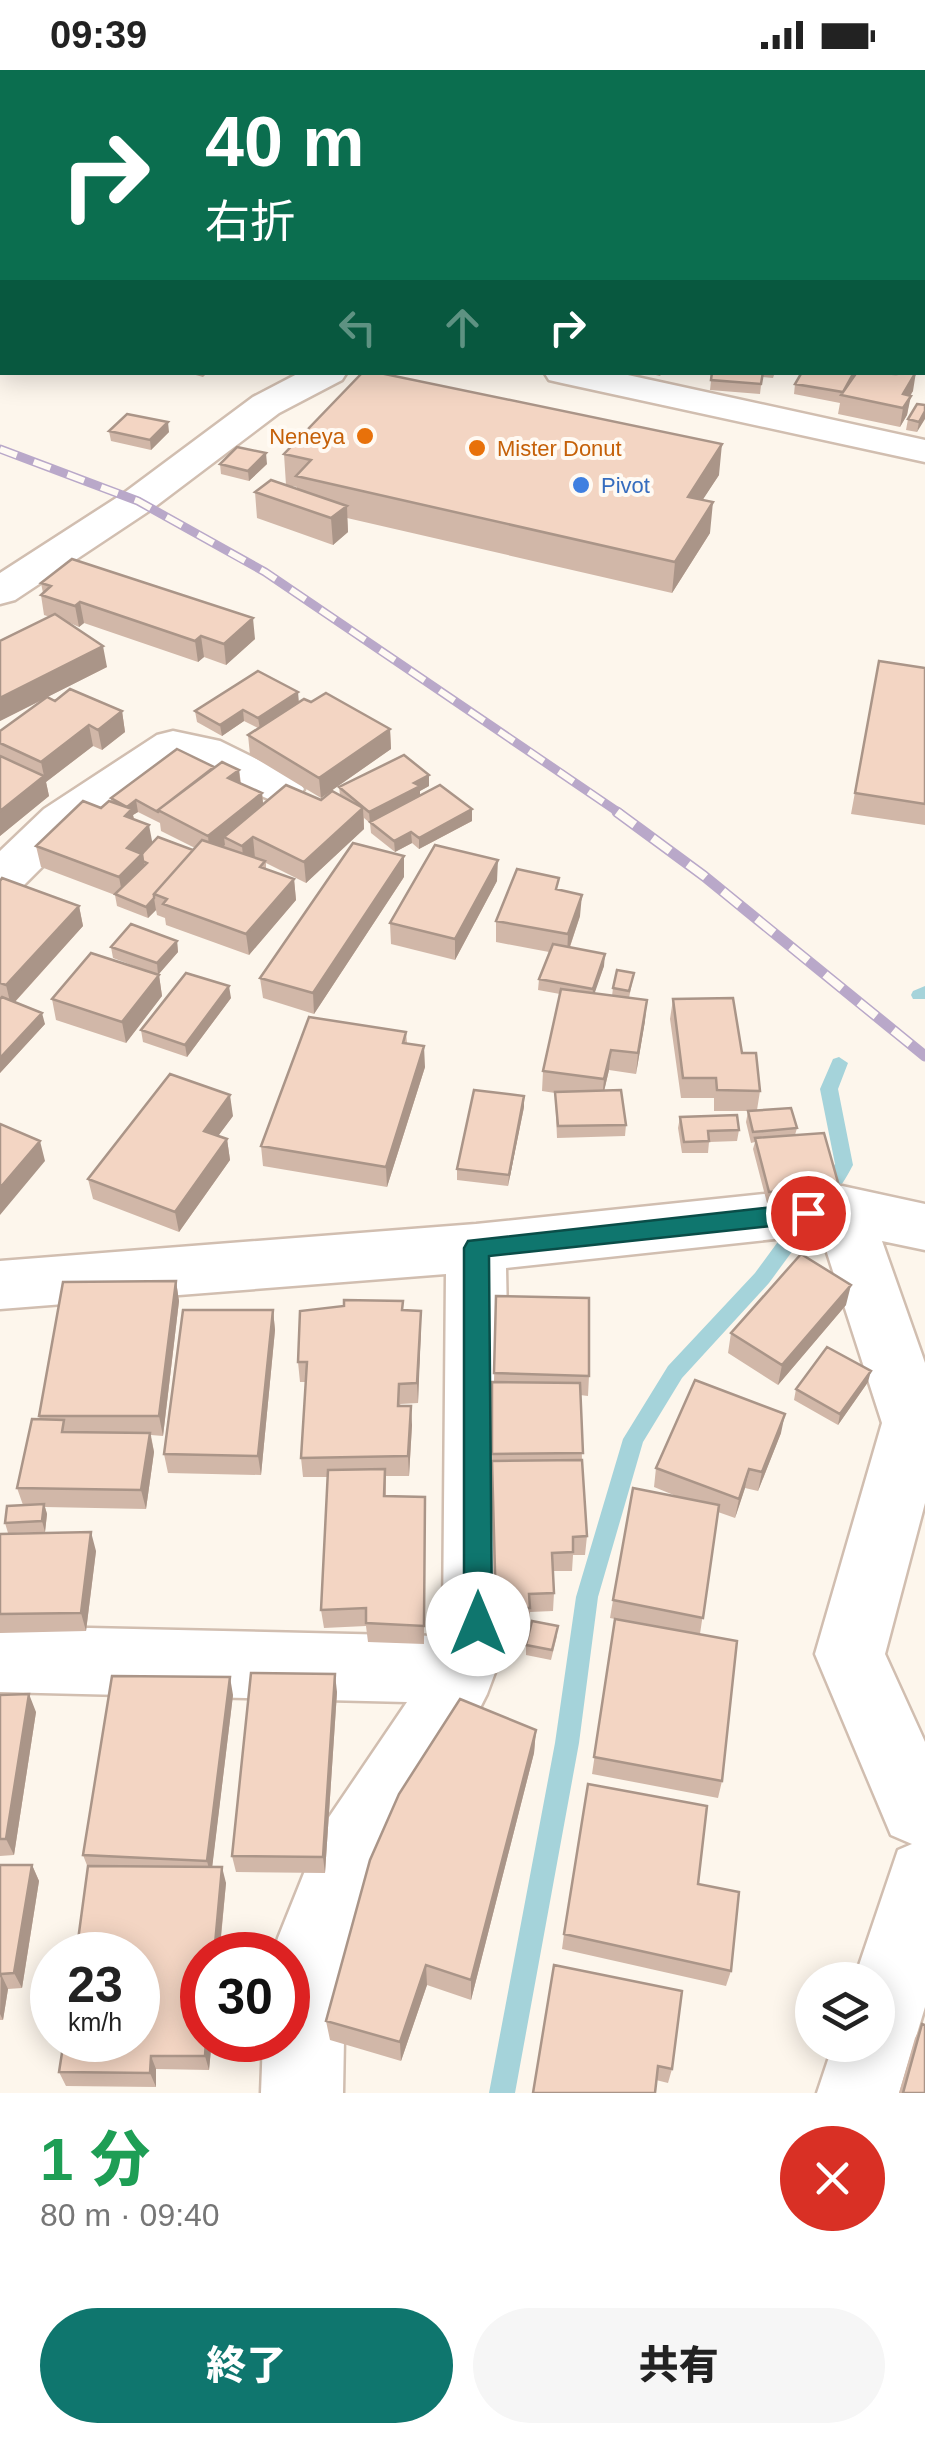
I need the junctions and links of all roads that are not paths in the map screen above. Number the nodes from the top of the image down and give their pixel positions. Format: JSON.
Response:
{"nodes":[{"id":1,"x":324,"y":375,"type":"edge"},
{"id":2,"x":576,"y":375,"type":"edge"},
{"id":3,"x":925,"y":451,"type":"edge"},
{"id":4,"x":0,"y":591,"type":"edge"},
{"id":5,"x":280,"y":789,"type":"edge"},
{"id":6,"x":0,"y":880,"type":"edge"},
{"id":7,"x":842,"y":1209,"type":"junction"},
{"id":8,"x":925,"y":1227,"type":"edge"},
{"id":9,"x":476,"y":1248,"type":"junction"},
{"id":10,"x":0,"y":1284,"type":"edge"},
{"id":11,"x":0,"y":1659,"type":"edge"},
{"id":12,"x":462,"y":1670,"type":"junction"},
{"id":13,"x":925,"y":1812,"type":"edge"},
{"id":14,"x":925,"y":1877,"type":"edge"},
{"id":15,"x":895,"y":1975,"type":"edge"},
{"id":16,"x":868,"y":2062,"type":"edge"},
{"id":17,"x":302,"y":2093,"type":"edge"},
{"id":18,"x":858,"y":2093,"type":"edge"}],
"edges":[{"from":1,"to":4,"type":"street"},
{"from":2,"to":3,"type":"street"},
{"from":5,"to":6,"type":"street"},
{"from":7,"to":8,"type":"street"},
{"from":7,"to":9,"type":"street"},
{"from":7,"to":13,"type":"street"},
{"from":9,"to":10,"type":"street"},
{"from":9,"to":12,"type":"street"},
{"from":11,"to":12,"type":"street"},
{"from":12,"to":17,"type":"street"},
{"from":14,"to":15,"type":"street"},
{"from":16,"to":18,"type":"street"}]}
